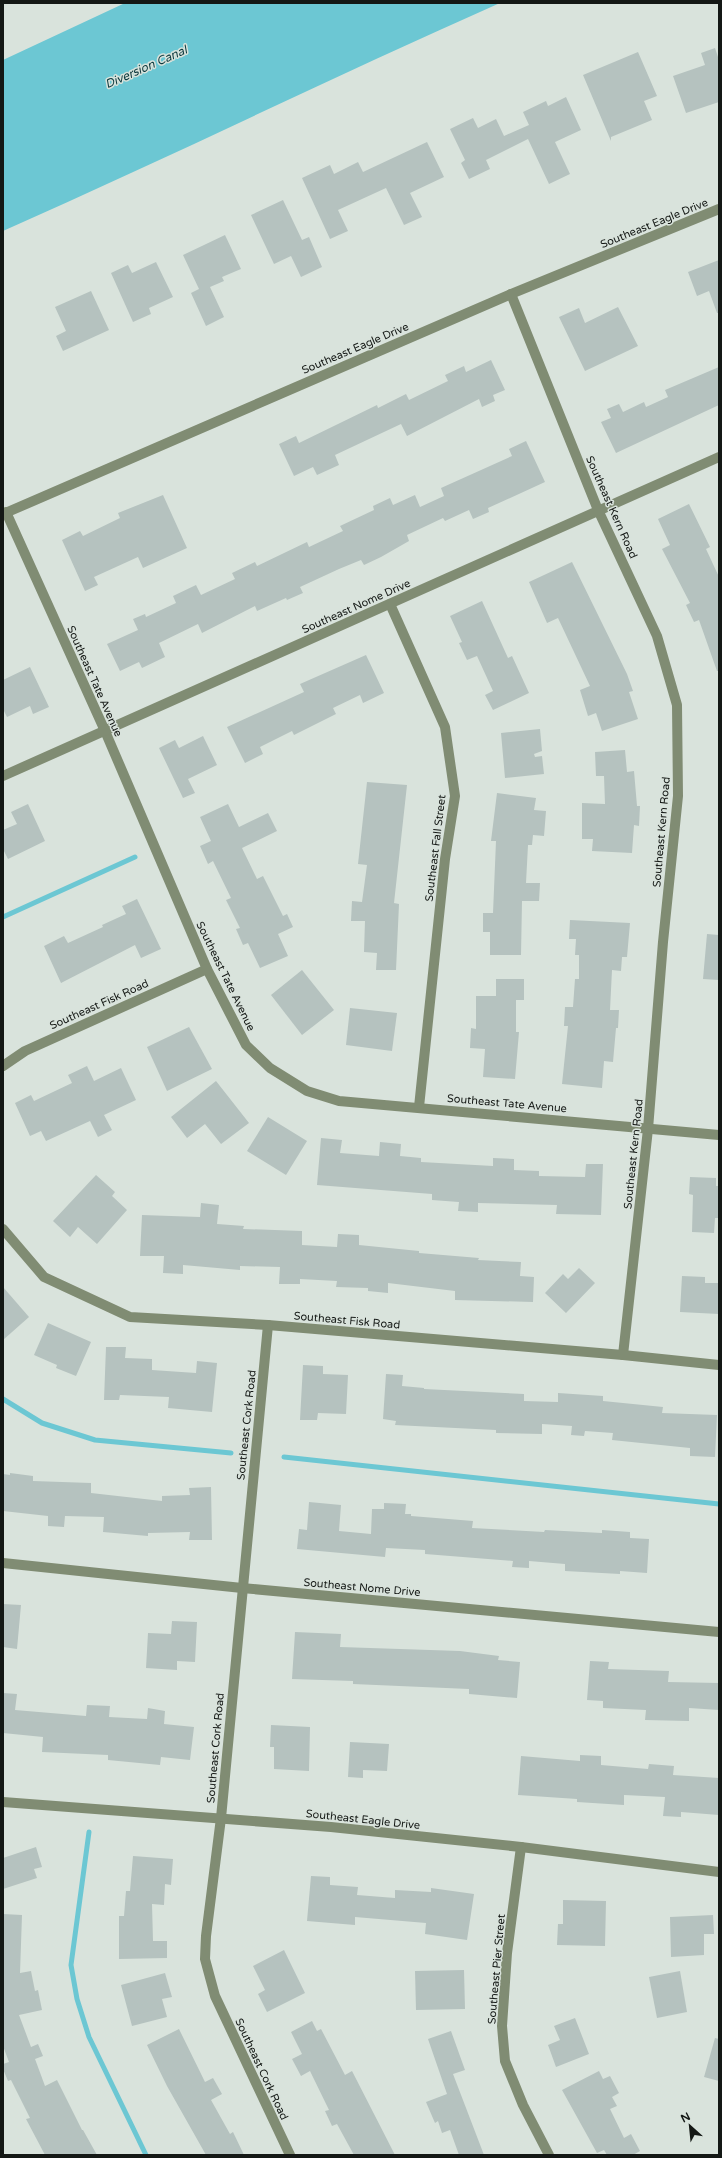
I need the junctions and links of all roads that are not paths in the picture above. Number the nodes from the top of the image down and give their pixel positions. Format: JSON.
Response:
{"nodes":[{"id":1,"x":719,"y":209,"type":"edge"},
{"id":2,"x":511,"y":294,"type":"junction"},
{"id":3,"x":719,"y":457,"type":"edge"},
{"id":4,"x":598,"y":510,"type":"junction"},
{"id":5,"x":5,"y":513,"type":"edge"},
{"id":6,"x":390,"y":604,"type":"junction"},
{"id":7,"x":105,"y":730,"type":"junction"},
{"id":8,"x":3,"y":776,"type":"edge"},
{"id":9,"x":207,"y":969,"type":"junction"},
{"id":10,"x":3,"y":1066,"type":"edge"},
{"id":11,"x":419,"y":1107,"type":"junction"},
{"id":12,"x":648,"y":1129,"type":"junction"},
{"id":13,"x":719,"y":1135,"type":"edge"},
{"id":14,"x":3,"y":1229,"type":"edge"},
{"id":15,"x":268,"y":1325,"type":"junction"},
{"id":16,"x":623,"y":1355,"type":"junction"},
{"id":17,"x":719,"y":1365,"type":"edge"},
{"id":18,"x":3,"y":1563,"type":"edge"},
{"id":19,"x":242,"y":1588,"type":"junction"},
{"id":20,"x":719,"y":1632,"type":"edge"},
{"id":21,"x":3,"y":1802,"type":"edge"},
{"id":22,"x":221,"y":1818,"type":"junction"},
{"id":23,"x":521,"y":1848,"type":"junction"},
{"id":24,"x":719,"y":1872,"type":"edge"},
{"id":25,"x":290,"y":2155,"type":"edge"},
{"id":26,"x":548,"y":2155,"type":"edge"}],
"edges":[{"from":1,"to":2,"type":"street","name":"Southeast Eagle Drive"},
{"from":2,"to":4,"type":"street","name":"Southeast Kern Road"},
{"from":2,"to":5,"type":"street","name":"Southeast Eagle Drive"},
{"from":3,"to":4,"type":"street","name":"Southeast Nome Drive"},
{"from":4,"to":6,"type":"street","name":"Southeast Nome Drive"},
{"from":4,"to":12,"type":"street","name":"Southeast Kern Road"},
{"from":5,"to":7,"type":"street","name":"Southeast Tate Avenue"},
{"from":6,"to":7,"type":"street","name":"Southeast Nome Drive"},
{"from":6,"to":11,"type":"street","name":"Southeast Fall Street"},
{"from":7,"to":8,"type":"street","name":"Southeast Nome Drive"},
{"from":7,"to":9,"type":"street","name":"Southeast Tate Avenue"},
{"from":9,"to":10,"type":"street","name":"Southeast Fisk Road"},
{"from":9,"to":11,"type":"street","name":"Southeast Tate Avenue"},
{"from":11,"to":12,"type":"street","name":"Southeast Tate Avenue"},
{"from":12,"to":13,"type":"street","name":"Southeast Tate Avenue"},
{"from":12,"to":16,"type":"street","name":"Southeast Kern Road"},
{"from":14,"to":15,"type":"street","name":"Southeast Fisk Road"},
{"from":15,"to":16,"type":"street","name":"Southeast Fisk Road"},
{"from":15,"to":19,"type":"street","name":"Southeast Cork Road"},
{"from":16,"to":17,"type":"street","name":"Southeast Fisk Road"},
{"from":18,"to":19,"type":"street","name":"Southeast Nome Drive"},
{"from":19,"to":20,"type":"street","name":"Southeast Nome Drive"},
{"from":19,"to":22,"type":"street","name":"Southeast Cork Road"},
{"from":21,"to":22,"type":"street","name":"Southeast Eagle Drive"},
{"from":22,"to":23,"type":"street","name":"Southeast Eagle Drive"},
{"from":22,"to":25,"type":"street","name":"Southeast Cork Road"},
{"from":23,"to":24,"type":"street","name":"Southeast Eagle Drive"},
{"from":23,"to":26,"type":"street","name":"Southeast Pier Street"}]}
